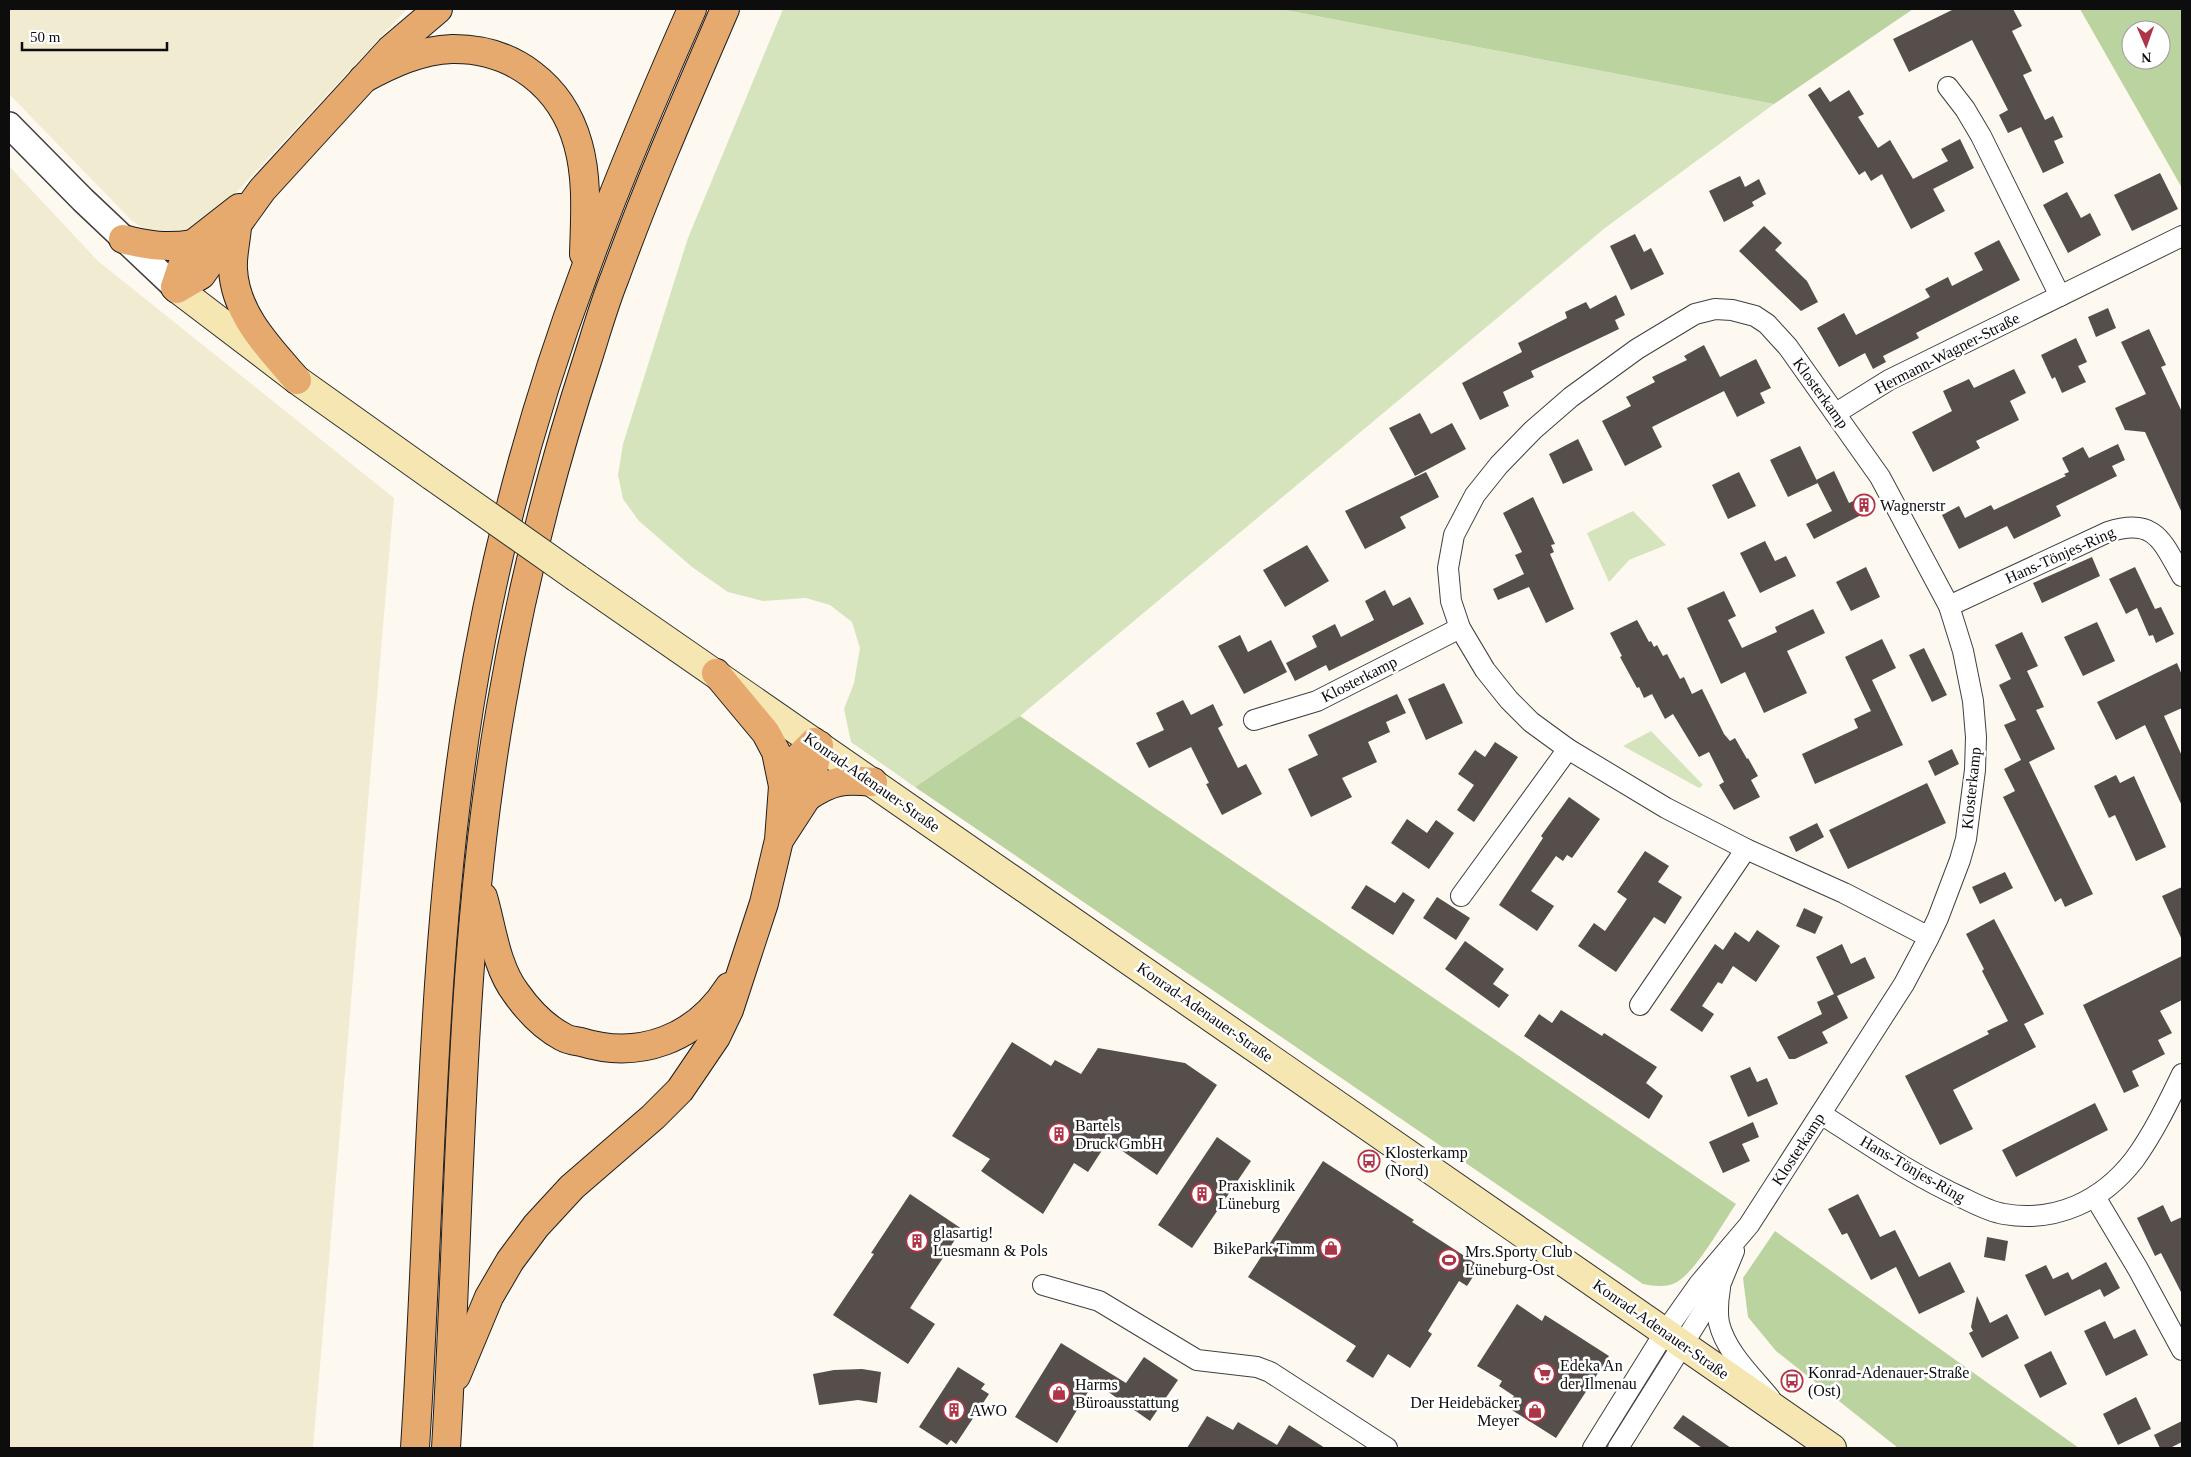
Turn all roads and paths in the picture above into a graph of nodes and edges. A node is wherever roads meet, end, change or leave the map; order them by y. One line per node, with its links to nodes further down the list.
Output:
1 (438, 9): 4 (highway)
2 (692, 9): 12 (highway)
3 (725, 9): 27 (highway)
4 (363, 79): 7 (highway); 12 (highway)
5 (1948, 87): 14 (street)
6 (9, 124): 10 (street)
7 (262, 190): 8 (highway); 11 (highway)
8 (237, 227): 13 (highway); 15 (highway)
9 (2182, 236): 14 (street, Hermann-Wagner-Straße)
10 (123, 239): 11 (highway); 13 (street)
11 (194, 244): 13 (highway)
12 (584, 273): 42 (highway)
13 (176, 288): 15 (main road, Konrad-Adenauer-Straße)
14 (2060, 296): 16 (street, Hermann-Wagner-Straße)
15 (297, 380): 20 (main road, Konrad-Adenauer-Straße, bridge)
16 (1836, 413): 18 (street, Klosterkamp); 19 (street, Klosterkamp)
17 (2182, 576): 18 (street, Hans-Tönjes-Ring)
18 (1949, 606): 29 (street, Klosterkamp)
19 (1460, 628): 21 (street, Klosterkamp); 23 (street, Klosterkamp)
20 (716, 674): 22 (main road, Konrad-Adenauer-Straße); 25 (highway)
21 (1254, 720)
22 (817, 744): 24 (main road, Konrad-Adenauer-Straße); 25 (highway)
23 (1568, 750): 26 (street, Klosterkamp); 28 (street)
24 (873, 782): 25 (highway); 38 (main road, Konrad-Adenauer-Straße)
25 (795, 791): 30 (highway)
26 (1746, 849): 29 (street, Klosterkamp); 31 (street)
27 (478, 877): 30 (highway); 40 (highway)
28 (1462, 896)
29 (1929, 937): 33 (street, Klosterkamp)
30 (744, 962): 40 (highway)
31 (1640, 1005)
32 (2180, 1083): 34 (street, Hans-Tönjes-Ring)
33 (1821, 1114): 34 (street, Hans-Tönjes-Ring); 35 (street, Klosterkamp)
34 (2095, 1197): 39 (street)
35 (1743, 1231): 37 (street, Klosterkamp); 38 (street, Klosterkamp)
36 (1043, 1285): 44 (street)
37 (1720, 1285): 38 (street, Klosterkamp); 41 (street, Klosterkamp)
38 (1674, 1338): 41 (main road, Konrad-Adenauer-Straße); 45 (street); 46 (street)
39 (2182, 1350)
40 (449, 1393): 43 (highway)
41 (1784, 1415): 47 (main road, Konrad-Adenauer-Straße)
42 (415, 1448)
43 (446, 1448)
44 (1387, 1448)
45 (1593, 1448)
46 (1618, 1448)
47 (1832, 1448)

